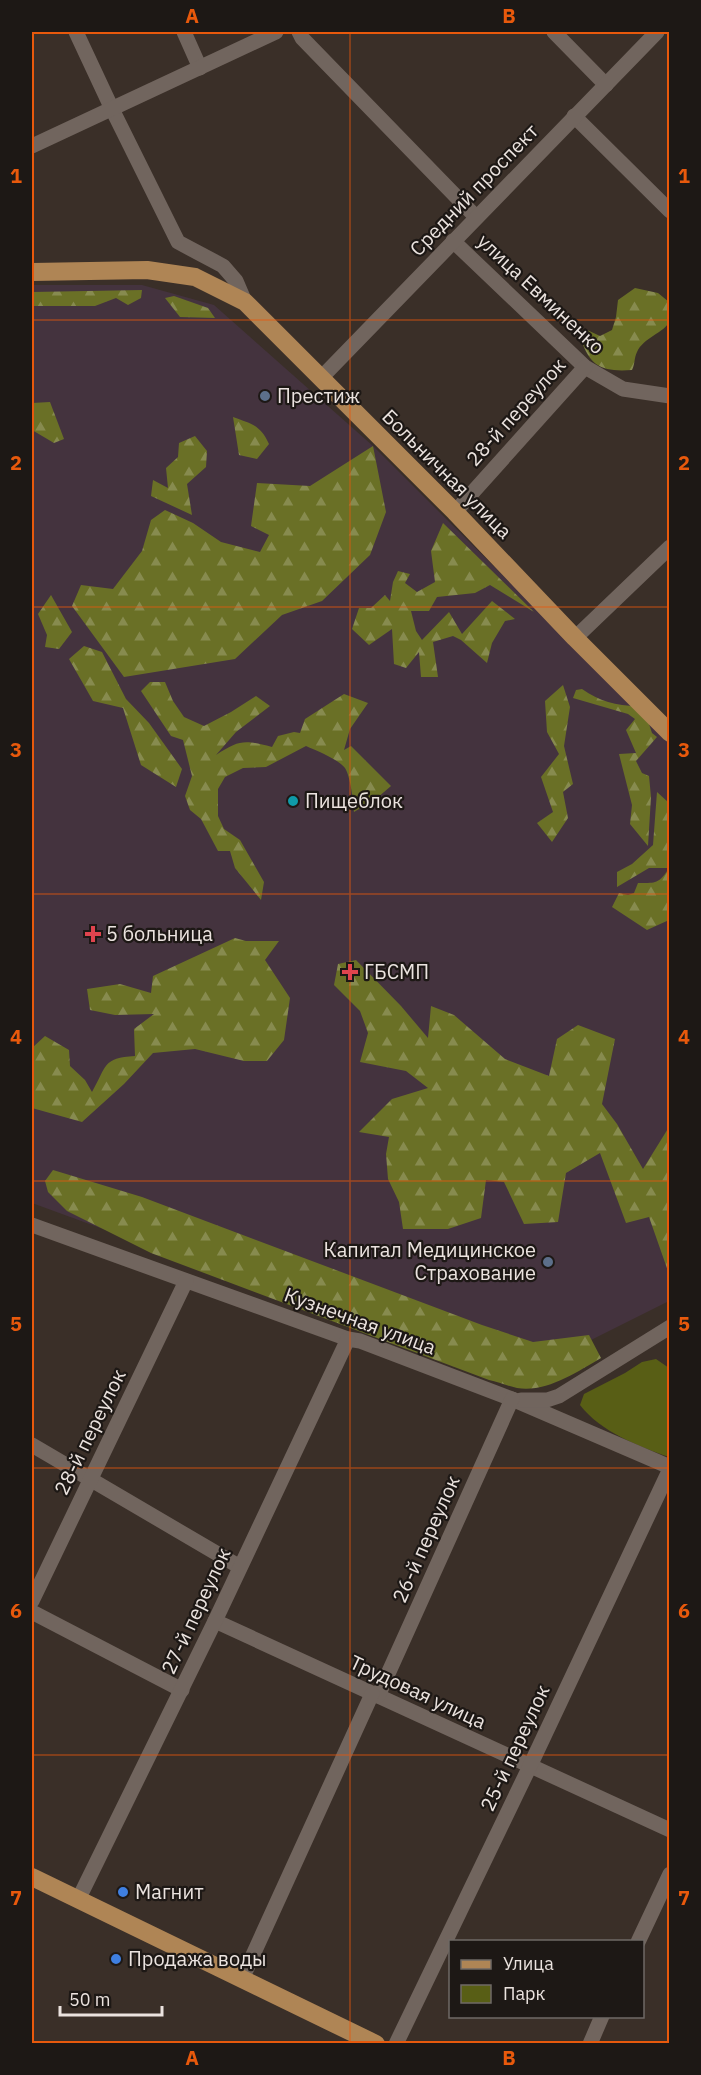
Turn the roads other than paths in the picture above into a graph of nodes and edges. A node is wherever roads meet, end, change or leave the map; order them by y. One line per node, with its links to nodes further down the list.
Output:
1 (76, 32): 9 (street, Больничная улица)
2 (184, 32): 7 (street)
3 (276, 32): 7 (street)
4 (299, 32): 13 (street, улица Евминенко)
5 (554, 32): 8 (street)
6 (657, 32): 8 (street, Средний проспект)
7 (200, 68): 9 (street)
8 (606, 85): 10 (street, Средний проспект)
9 (112, 109): 11 (street); 16 (street, Больничная улица)
10 (574, 116): 12 (street); 13 (street, Средний проспект)
11 (32, 147)
12 (669, 211)
13 (476, 217): 14 (street, Средний проспект)
14 (453, 241): 17 (street, улица Евминенко); 18 (street, Средний проспект)
15 (32, 272): 16 (main road)
16 (244, 302): 18 (main road, Больничная улица)
17 (585, 367): 19 (street, улица Евминенко); 20 (street, 28-й переулок)
18 (321, 378): 20 (main road, Больничная улица)
19 (669, 396)
20 (455, 512): 22 (main road, Больничная улица)
21 (669, 547): 22 (street)
22 (575, 638): 23 (main road, Больничная улица)
23 (669, 733)
24 (32, 1225): 25 (street, Кузнечная улица)
25 (186, 1281): 27 (street, Кузнечная улица); 33 (street, 28-й переулок)
26 (669, 1327): 28 (street)
27 (348, 1339): 29 (street, Кузнечная улица); 34 (street, 27-й переулок)
28 (572, 1390): 29 (street); 30 (street)
29 (512, 1399): 30 (street, Кузнечная улица); 39 (street, 26-й переулок)
30 (575, 1428): 32 (street, Кузнечная улица)
31 (32, 1445): 33 (street)
32 (669, 1468): 40 (street, 25-й переулок)
33 (90, 1480): 34 (street); 35 (street, 28-й переулок)
34 (240, 1567): 37 (street, 27-й переулок)
35 (32, 1601)
36 (32, 1611): 38 (street)
37 (215, 1621): 38 (street, 27-й переулок); 39 (street, Трудовая улица)
38 (182, 1690): 44 (street, 27-й переулок)
39 (375, 1695): 40 (street, Трудовая улица); 46 (street, 26-й переулок)
40 (530, 1766): 41 (street, Трудовая улица); 49 (street, 25-й переулок)
41 (669, 1830)
42 (669, 1874): 45 (street)
43 (32, 1877): 44 (main road)
44 (78, 1900): 46 (main road)
45 (638, 1940)
46 (242, 1979): 48 (main road)
47 (602, 2018): 50 (street)
48 (376, 2043)
49 (396, 2043)
50 (590, 2043)

